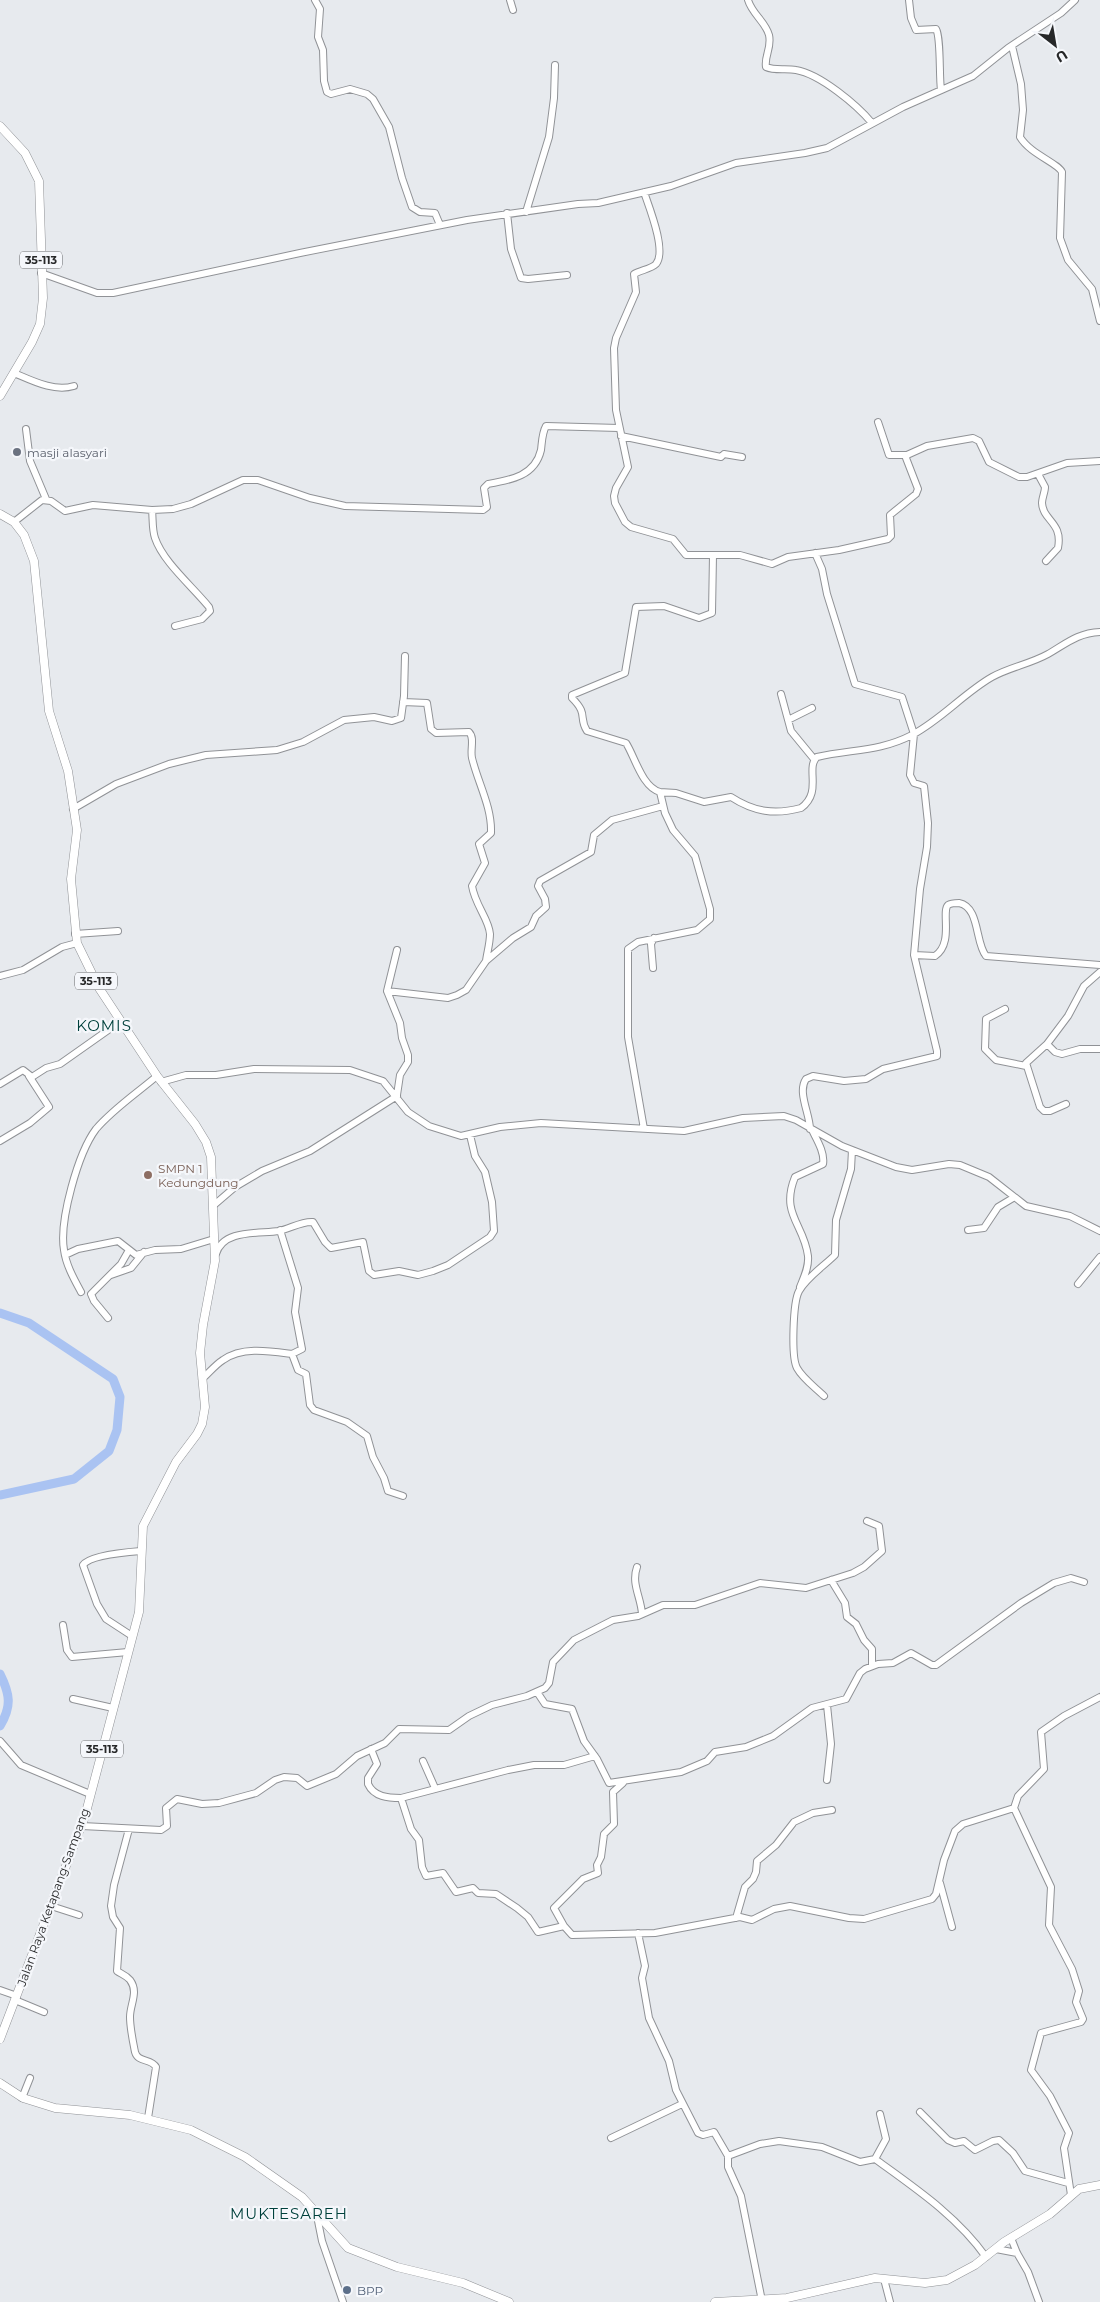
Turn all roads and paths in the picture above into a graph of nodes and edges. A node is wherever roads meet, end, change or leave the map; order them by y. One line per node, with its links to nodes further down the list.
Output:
1 (315, 0): 15 (street)
2 (510, 0): 6 (street)
3 (748, 0): 10 (street)
4 (909, 0): 9 (street)
5 (1075, 0): 7 (street)
6 (512, 10)
7 (1012, 46): 9 (street); 18 (street)
8 (555, 65): 13 (street)
9 (941, 90): 10 (street)
10 (872, 124): 12 (street)
11 (0, 126): 16 (main road, 35-113)
12 (644, 192): 13 (street); 23 (street)
13 (526, 212): 14 (street)
14 (507, 213): 15 (street); 17 (street)
15 (440, 225): 16 (street)
16 (41, 274): 19 (main road, 35-113)
17 (567, 275)
18 (1100, 321)
19 (14, 373): 20 (street); 21 (main road, 35-113)
20 (74, 386)
21 (0, 396)
22 (878, 422): 26 (street)
23 (619, 428): 25 (street); 31 (street)
24 (26, 429): 30 (street)
25 (621, 436): 27 (street); 35 (street)
26 (907, 455): 29 (street); 34 (street)
27 (742, 457)
28 (1100, 461): 29 (street)
29 (1038, 474): 36 (street)
30 (46, 499): 31 (street); 33 (street)
31 (152, 510): 37 (street)
32 (0, 514): 33 (main road, Jalan Raya Ketapang-Sampang / 35-113)
33 (14, 522): 48 (main road, Jalan Raya Ketapang-Sampang / 35-113)
34 (815, 554): 35 (street); 44 (street)
35 (713, 555): 46 (street)
36 (1046, 561)
37 (175, 626)
38 (1100, 632): 44 (street)
39 (405, 656): 41 (street)
40 (781, 694): 43 (street)
41 (403, 702): 48 (street); 54 (street)
42 (812, 708): 43 (street)
43 (788, 720): 45 (street)
44 (914, 734): 45 (street); 53 (street)
45 (814, 759): 46 (street)
46 (660, 792): 47 (street)
47 (663, 806): 51 (street); 54 (street)
48 (73, 809): 50 (main road, Jalan Raya Ketapang-Sampang / 35-113)
49 (118, 931): 50 (street)
50 (76, 938): 58 (street); 61 (main road, Jalan Raya Ketapang-Sampang / 35-113)
51 (654, 938): 56 (street); 70 (street)
52 (397, 950): 59 (street)
53 (914, 955): 55 (street); 71 (street)
54 (486, 961): 59 (street)
55 (1100, 965)
56 (653, 968)
57 (1100, 972): 62 (street)
58 (0, 976)
59 (387, 991): 68 (street)
60 (1005, 1009): 64 (street)
61 (121, 1021): 65 (street); 66 (main road, Jalan Raya Ketapang-Sampang / 35-113)
62 (1048, 1044): 63 (street); 64 (street)
63 (1100, 1049)
64 (1026, 1066): 69 (street)
65 (29, 1076): 67 (street); 73 (street)
66 (159, 1079): 68 (street); 76 (main road, Jalan Raya Ketapang-Sampang / 35-113); 83 (street)
67 (0, 1084)
68 (397, 1096): 72 (street); 76 (street)
69 (1066, 1104)
70 (644, 1129): 71 (street); 72 (street)
71 (811, 1130): 74 (street); 88 (street)
72 (470, 1135): 77 (street)
73 (0, 1141)
74 (852, 1150): 75 (street); 88 (street)
75 (1013, 1198): 78 (street); 79 (street)
76 (214, 1205): 80 (main road, Jalan Raya Ketapang-Sampang / 35-113)
77 (280, 1230): 85 (street); 91 (street)
78 (968, 1230)
79 (1100, 1231)
80 (214, 1239): 82 (street); 85 (main road, Jalan Raya Ketapang-Sampang / 35-113)
81 (130, 1250): 82 (street); 83 (street); 86 (street)
82 (144, 1252): 86 (street)
83 (65, 1255): 89 (street)
84 (1100, 1257): 87 (street)
85 (215, 1261): 92 (main road, Jalan Raya Ketapang-Sampang / 35-113)
86 (111, 1275): 90 (street)
87 (1078, 1284)
88 (799, 1291): 93 (street)
89 (81, 1292)
90 (108, 1318)
91 (292, 1354): 92 (street); 94 (street)
92 (202, 1379): 96 (main road, Jalan Raya Ketapang-Sampang / 35-113)
93 (824, 1396)
94 (403, 1496)
95 (867, 1521): 98 (street)
96 (141, 1551): 102 (main road, Jalan Raya Ketapang-Sampang / 35-113); 102 (street)
97 (637, 1567): 100 (street)
98 (831, 1580): 100 (street); 104 (street)
99 (1084, 1582): 104 (street)
100 (642, 1614): 105 (street)
101 (62, 1625): 103 (street)
102 (132, 1636): 103 (main road, Jalan Raya Ketapang-Sampang / 35-113)
103 (128, 1652): 109 (main road, Jalan Raya Ketapang-Sampang / 35-113)
104 (872, 1666): 108 (street)
105 (537, 1692): 111 (street); 112 (street)
106 (1100, 1697): 119 (street)
107 (73, 1699): 109 (street)
108 (827, 1705): 114 (street); 115 (street)
109 (113, 1708): 117 (main road, Jalan Raya Ketapang-Sampang / 35-113)
110 (2, 1743): 117 (street)
111 (371, 1749): 118 (street); 122 (street)
112 (594, 1756): 114 (street); 116 (street)
113 (424, 1761): 116 (street)
114 (630, 1778): 127 (street)
115 (827, 1780)
116 (435, 1788): 118 (street)
117 (90, 1794): 121 (main road, Jalan Raya Ketapang-Sampang / 35-113)
118 (402, 1798): 127 (street)
119 (1014, 1808): 123 (street); 144 (street)
120 (832, 1810): 126 (street)
121 (82, 1826): 122 (street); 124 (main road, Jalan Raya Ketapang-Sampang / 35-113)
122 (129, 1829): 140 (street)
123 (939, 1880): 126 (street); 128 (street)
124 (51, 1906): 125 (street); 131 (main road, Jalan Raya Ketapang-Sampang / 35-113)
125 (79, 1915)
126 (736, 1918): 129 (street)
127 (564, 1926): 129 (street)
128 (952, 1927)
129 (638, 1933): 137 (street)
130 (0, 1990): 131 (street)
131 (16, 1998): 132 (street); 133 (main road, Jalan Raya Ketapang-Sampang / 35-113)
132 (44, 2012)
133 (0, 2039)
134 (30, 2078): 136 (street)
135 (0, 2083): 136 (main road)
136 (22, 2098): 140 (main road)
137 (682, 2104): 141 (street); 142 (street)
138 (920, 2112): 144 (street)
139 (880, 2114): 143 (street)
140 (148, 2118): 147 (main road)
141 (611, 2138)
142 (728, 2156): 143 (street); 154 (street)
143 (875, 2159): 151 (street)
144 (1068, 2183): 146 (street)
145 (1100, 2185): 146 (main road)
146 (1070, 2195): 148 (main road)
147 (317, 2216): 155 (street); 156 (main road)
148 (1012, 2238): 149 (main road); 150 (street)
149 (996, 2248): 150 (street); 151 (main road)
150 (1017, 2253): 158 (street)
151 (986, 2257): 152 (main road)
152 (884, 2279): 154 (main road); 157 (street)
153 (718, 2301): 154 (main road)
154 (762, 2301)
155 (343, 2302)
156 (508, 2302)
157 (890, 2302)
158 (1039, 2302)

